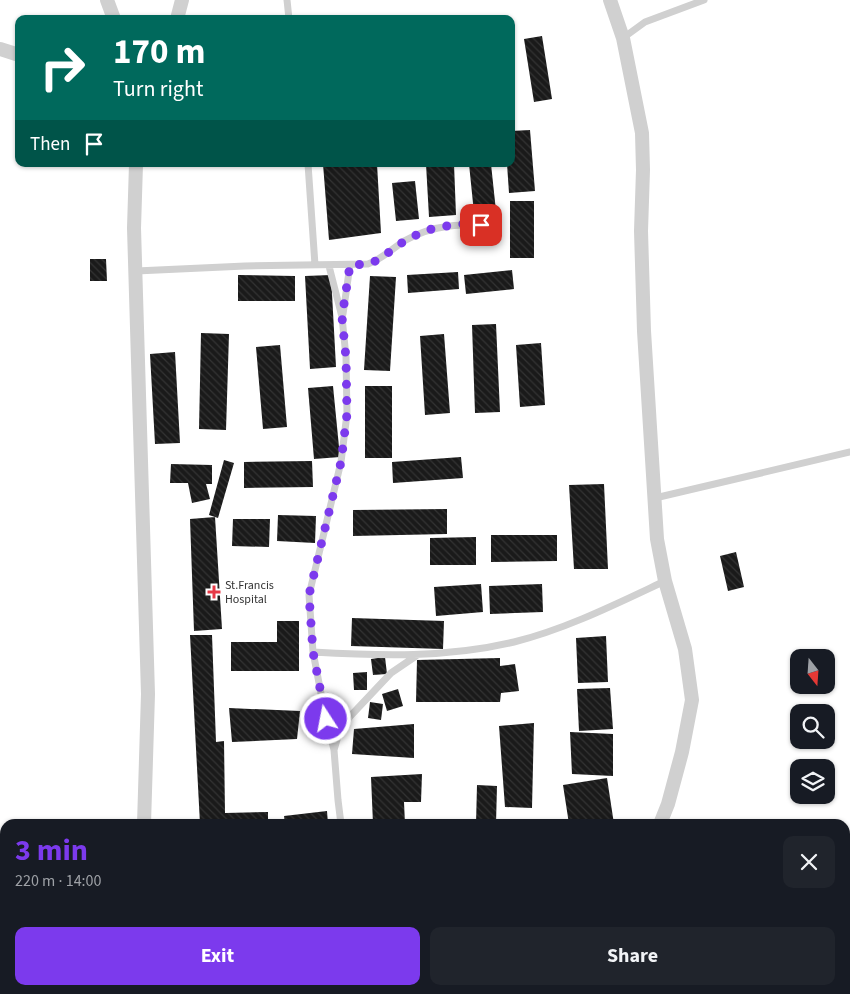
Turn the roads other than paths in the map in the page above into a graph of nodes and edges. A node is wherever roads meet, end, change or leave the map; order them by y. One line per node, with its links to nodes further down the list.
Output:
1 (107, 0): 6 (street)
2 (182, 0): 7 (street)
3 (287, 0): 8 (lane)
4 (610, 0): 9 (street)
5 (704, 0): 9 (lane)
6 (113, 15)
7 (177, 15)
8 (289, 15)
9 (623, 38): 21 (street)
10 (0, 49): 11 (street)
11 (15, 54)
12 (136, 167): 18 (street)
13 (308, 167): 15 (lane)
14 (498, 226): 16 (lane)
15 (315, 265): 17 (lane); 18 (lane)
16 (350, 265): 17 (lane); 19 (lane)
17 (329, 266): 19 (lane)
18 (136, 271): 26 (street)
19 (342, 317): 23 (lane)
20 (850, 452): 21 (lane)
21 (655, 498): 22 (street)
22 (665, 581): 24 (lane); 28 (street)
23 (313, 652): 24 (lane); 25 (lane)
24 (417, 656): 25 (lane)
25 (334, 750): 27 (lane)
26 (144, 819)
27 (340, 819)
28 (662, 819)

